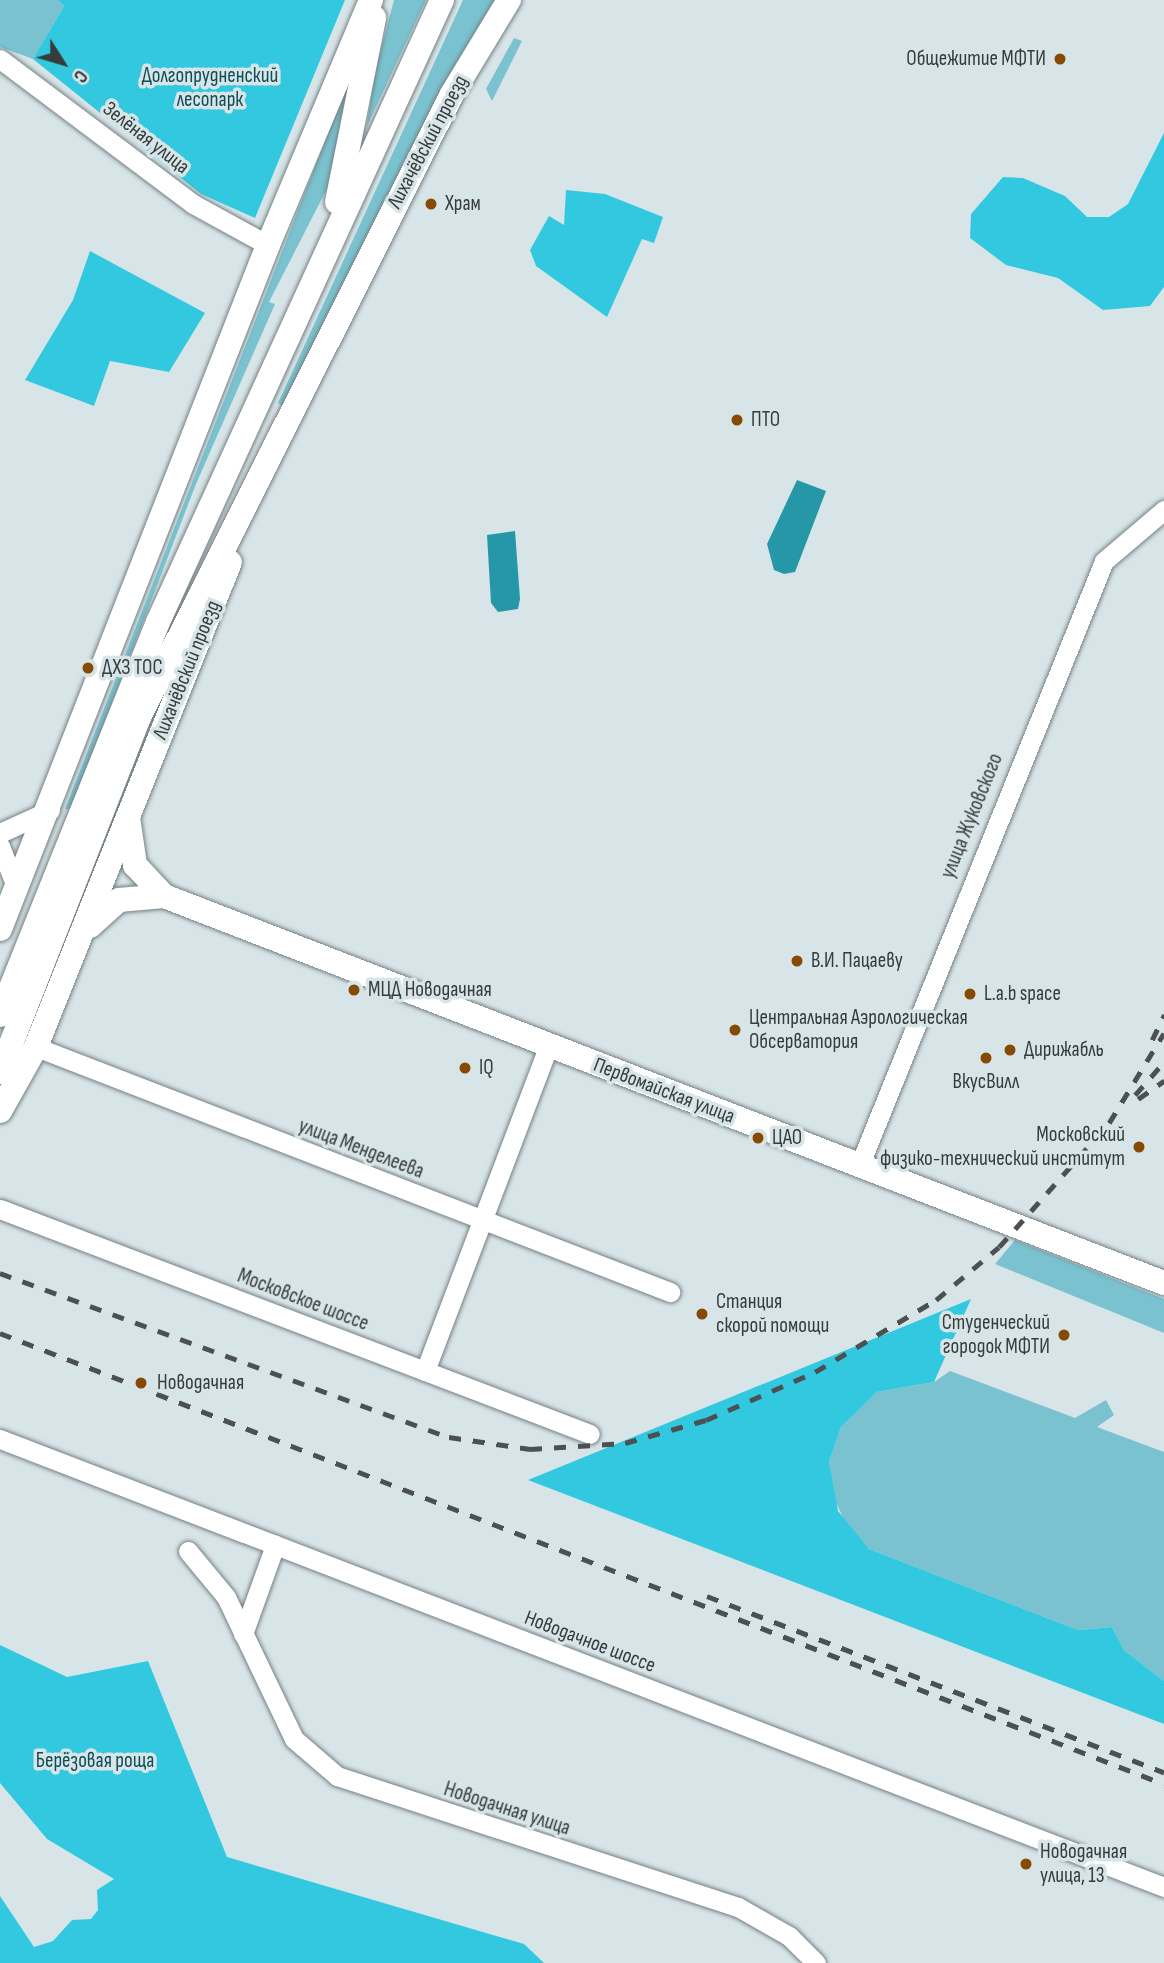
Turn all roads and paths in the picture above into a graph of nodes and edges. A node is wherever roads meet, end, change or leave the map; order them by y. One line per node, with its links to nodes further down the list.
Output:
1 (371, 0): 6 (main road)
2 (378, 0): 7 (main road)
3 (442, 0): 7 (main road, Лихачёвский проезд)
4 (509, 0): 9 (main road, Лихачёвский проезд)
5 (0, 60): 6 (street, Зелёная улица)
6 (268, 245): 13 (main road)
7 (321, 266): 8 (main road, Лихачёвский проезд)
8 (282, 352): 11 (main road, Лихачёвский проезд); 12 (main road, Лихачёвский проезд)
9 (296, 399): 11 (main road, Лихачёвский проезд); 14 (main road, Лихачёвский проезд)
10 (1164, 510): 26 (street, улица Жуковского)
11 (138, 719): 12 (main road, Лихачёвский проезд)
12 (96, 799): 21 (main road)
13 (51, 810): 15 (street); 17 (main road)
14 (128, 817): 18 (main road); 20 (main road, Лихачёвский проезд)
15 (0, 832)
16 (0, 846): 17 (street)
17 (17, 889): 19 (main road)
18 (164, 896): 20 (main road); 22 (main road, Первомайская улица)
19 (0, 929)
20 (80, 941): 23 (main road)
21 (11, 1008): 24 (main road)
22 (548, 1047): 26 (main road, Первомайская улица); 28 (street)
23 (36, 1048): 25 (main road); 28 (street, улица Менделеева)
24 (0, 1072)
25 (0, 1111)
26 (860, 1164): 29 (main road, Первомайская улица)
27 (0, 1209): 31 (street, Московское шоссе)
28 (482, 1220): 30 (street, улица Менделеева); 31 (street)
29 (1164, 1283)
30 (670, 1292)
31 (425, 1371): 32 (street, Московское шоссе)
32 (590, 1434)
33 (0, 1439): 34 (street, Новодачное шоссе)
34 (275, 1545): 36 (street); 37 (street, Новодачное шоссе)
35 (188, 1551): 36 (street, Новодачная улица)
36 (243, 1634): 38 (street, Новодачная улица)
37 (1164, 1887)
38 (816, 1963)

